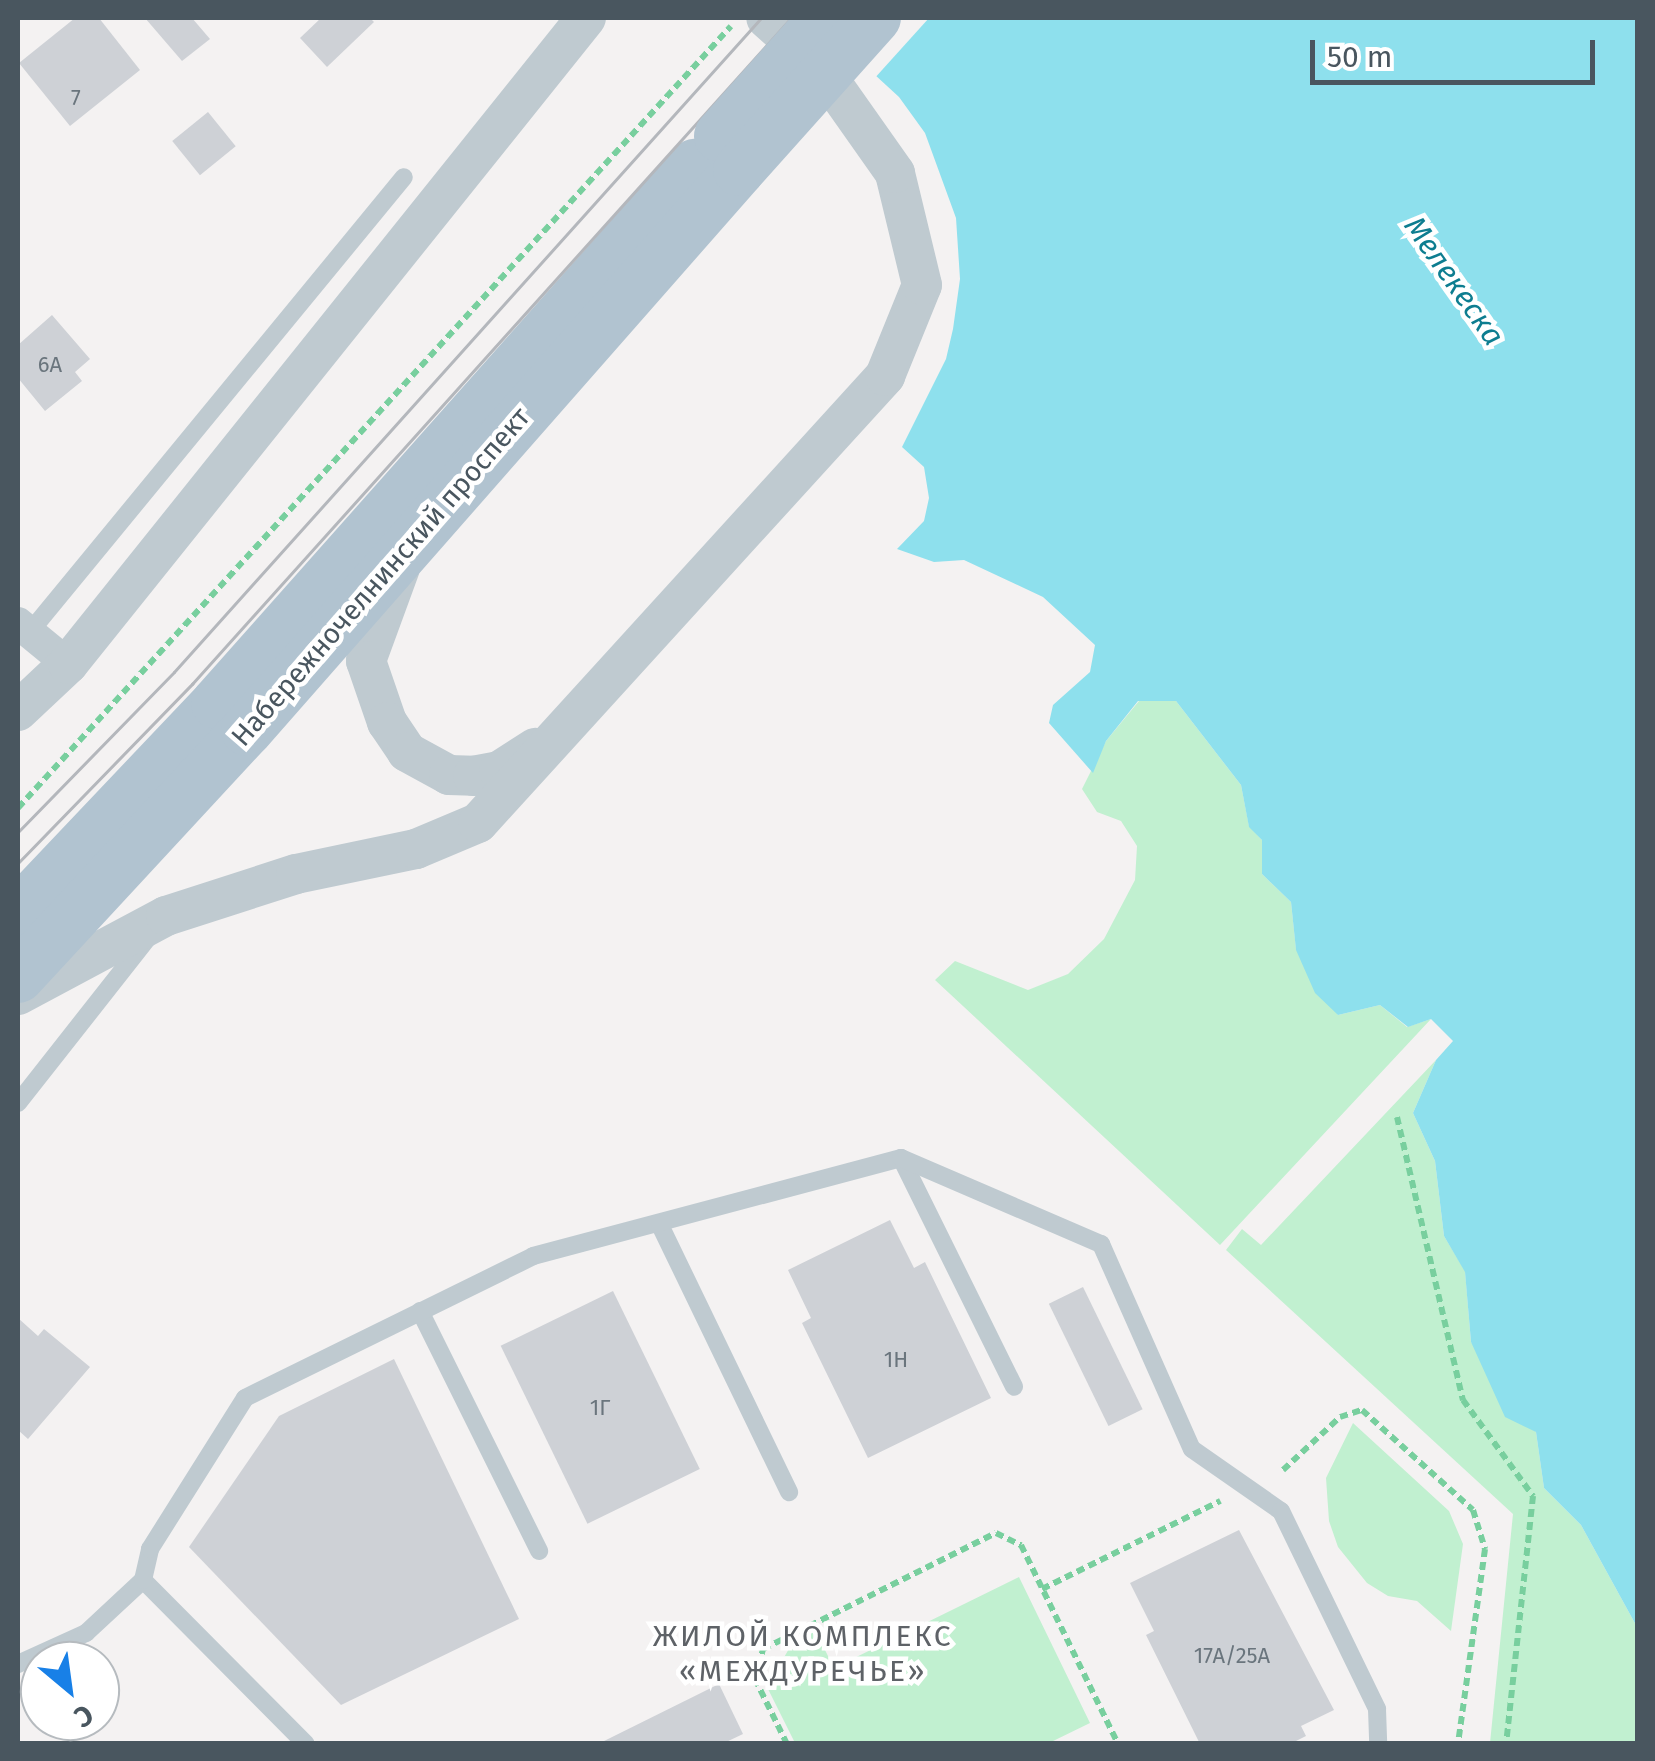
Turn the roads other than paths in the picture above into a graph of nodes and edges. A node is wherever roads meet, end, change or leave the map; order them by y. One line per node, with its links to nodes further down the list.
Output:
1 (586, 18): 9 (street)
2 (766, 18): 11 (street)
3 (825, 18): 5 (main road, bridge)
4 (875, 18): 5 (main road, bridge)
5 (725, 158): 7 (main road, Набережночелнинский проспект); 12 (main road, Набережночелнинский проспект)
6 (404, 176): 8 (lane)
7 (415, 539): 11 (street); 14 (main road, Набережночелнинский проспект)
8 (23, 628): 9 (street)
9 (68, 664): 10 (street)
10 (18, 710)
11 (555, 735): 13 (street)
12 (18, 914)
13 (166, 916): 15 (street); 16 (lane)
14 (18, 977)
15 (18, 995)
16 (18, 1103)
17 (901, 1158): 18 (lane); 20 (lane); 26 (lane)
18 (659, 1222): 19 (lane); 21 (lane)
19 (420, 1312): 22 (lane); 23 (lane)
20 (1014, 1387)
21 (789, 1492)
22 (539, 1551)
23 (142, 1580): 24 (lane); 25 (lane)
24 (18, 1664)
25 (306, 1744)
26 (1378, 1744)

